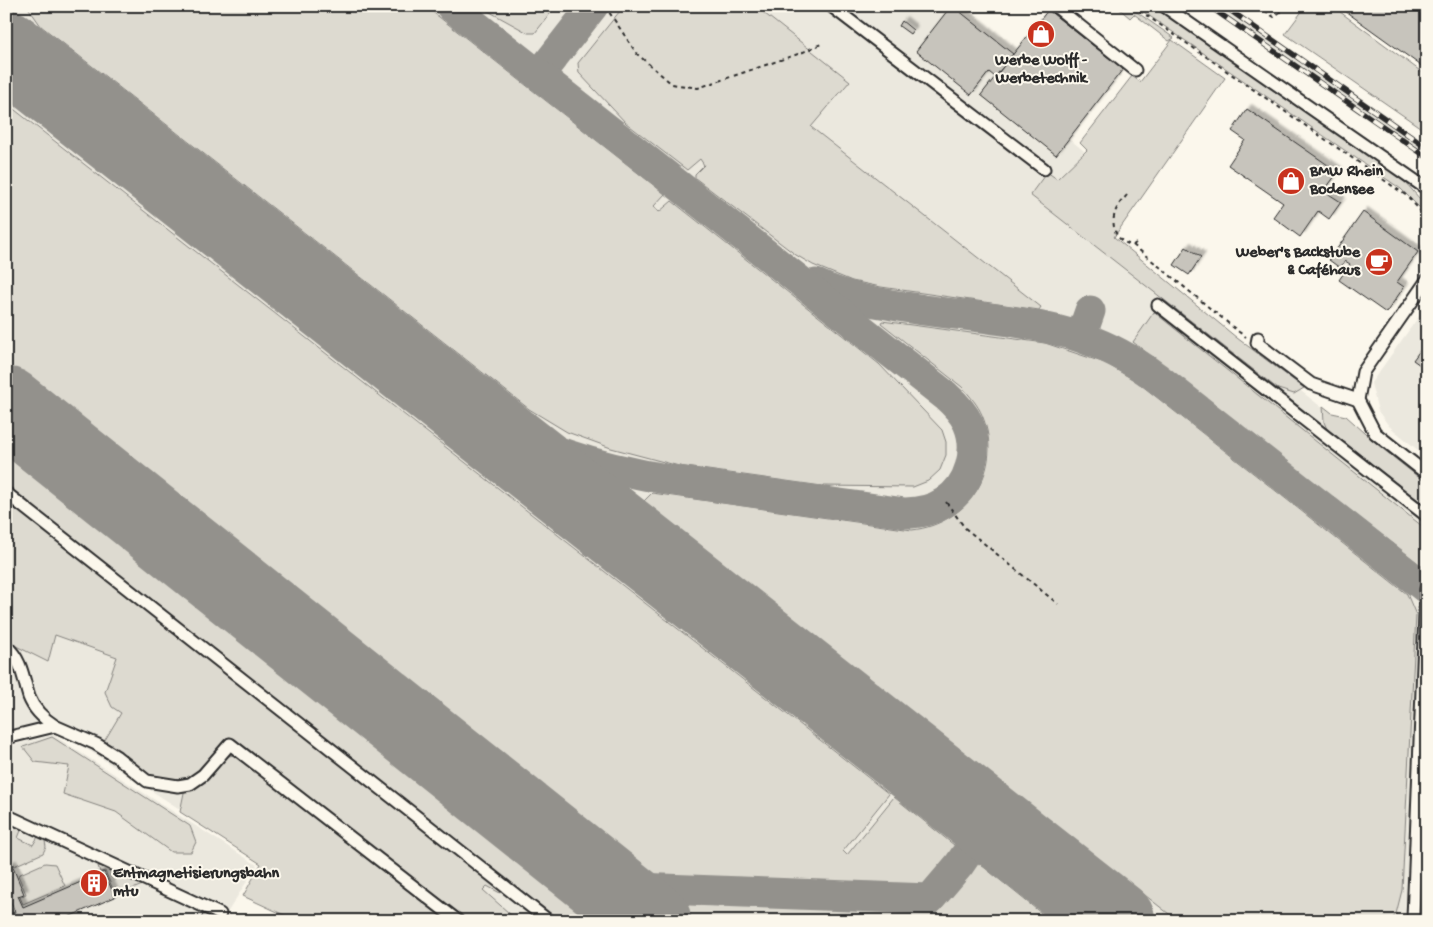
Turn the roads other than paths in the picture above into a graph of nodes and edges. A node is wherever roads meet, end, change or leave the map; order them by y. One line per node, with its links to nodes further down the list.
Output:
1 (831, 6): 5 (street)
2 (1055, 6): 4 (street)
3 (1164, 6): 6 (street)
4 (1136, 70)
5 (1044, 168)
6 (1425, 189)
7 (1427, 280): 10 (street)
8 (1158, 305): 13 (street)
9 (1258, 341): 10 (street)
10 (1358, 400): 11 (street)
11 (1427, 474)
12 (6, 493): 22 (street)
13 (1427, 516)
14 (1426, 588): 20 (street)
15 (6, 646): 16 (street)
16 (55, 726): 17 (street); 21 (street)
17 (6, 738)
18 (6, 815): 19 (street)
19 (220, 914)
20 (1413, 920)
21 (458, 921)
22 (549, 921)

